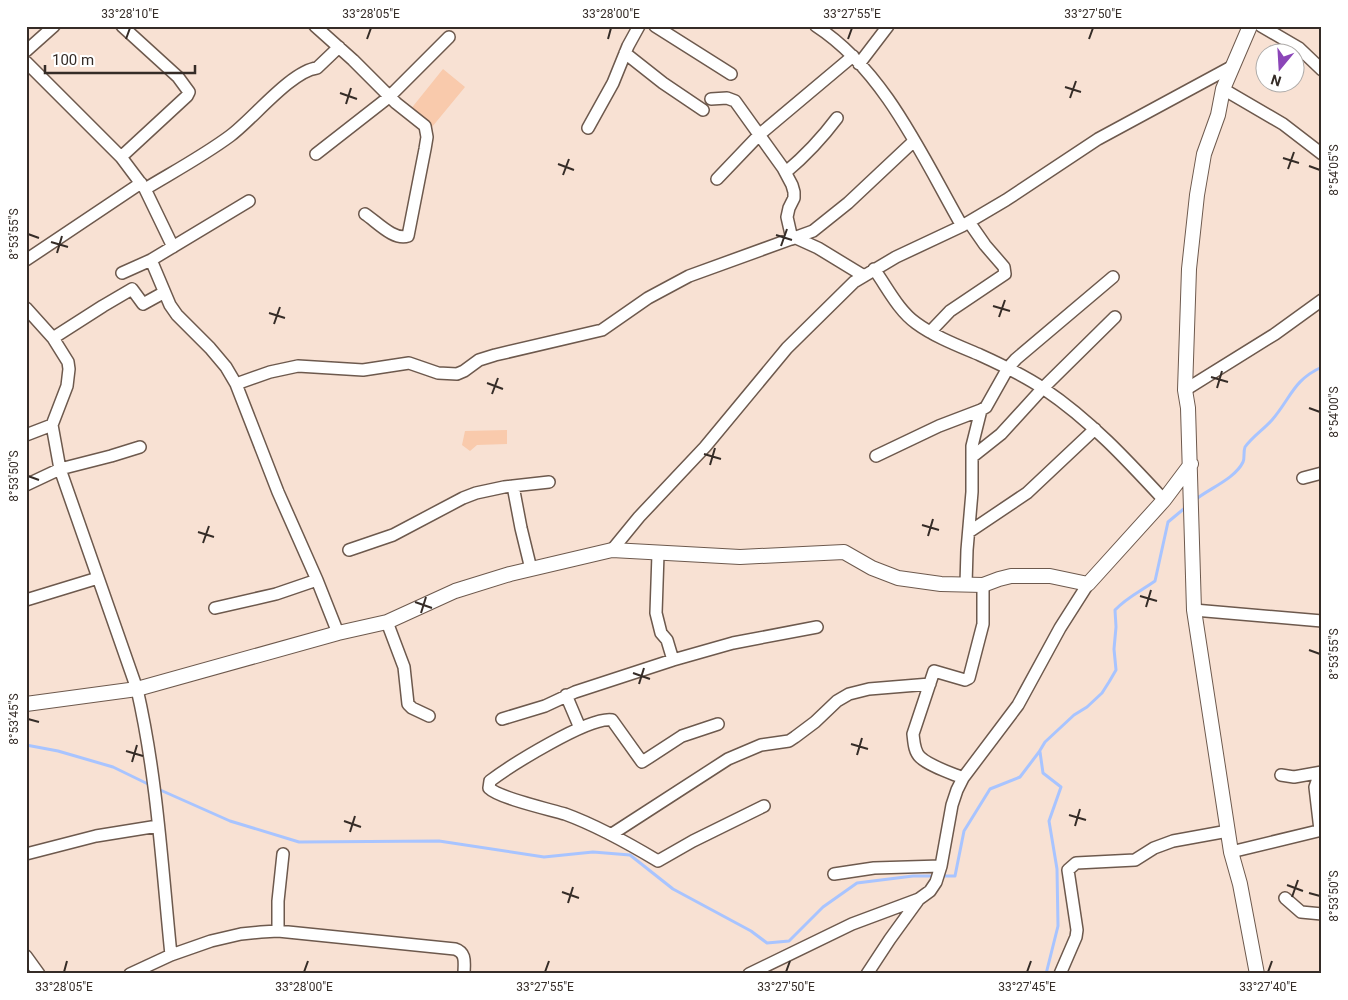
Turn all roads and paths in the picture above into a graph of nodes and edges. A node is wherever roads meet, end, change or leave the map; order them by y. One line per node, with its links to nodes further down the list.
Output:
1 (54, 26): 12 (street)
2 (122, 26): 29 (street)
3 (315, 26): 11 (street)
4 (639, 26): 13 (street)
5 (655, 26): 18 (street)
6 (816, 26): 14 (street)
7 (888, 26): 14 (street)
8 (1250, 26): 16 (street)
9 (1261, 26): 17 (street)
10 (449, 37): 20 (street)
11 (339, 47): 20 (street); 32 (street)
12 (27, 48)
13 (625, 53): 22 (street); 24 (street)
14 (856, 60): 25 (street); 26 (street)
15 (26, 62): 29 (street)
16 (1233, 66): 19 (street); 35 (street)
17 (1322, 70)
18 (730, 74)
19 (1222, 89): 28 (street); 53 (street)
20 (389, 97): 27 (street); 34 (street)
21 (711, 99): 25 (street)
22 (703, 110)
23 (837, 118): 30 (street)
24 (588, 128)
25 (759, 135): 30 (street); 31 (street)
26 (914, 141): 35 (street); 36 (street)
27 (316, 154)
28 (1322, 154)
29 (121, 157): 32 (street)
30 (786, 172): 36 (street)
31 (717, 179)
32 (143, 186): 37 (street); 38 (street)
33 (249, 200): 37 (street)
34 (365, 214)
35 (965, 224): 40 (street); 48 (street)
36 (794, 238): 42 (street); 51 (street)
37 (173, 247): 39 (street)
38 (26, 260)
39 (151, 260): 41 (street); 44 (street)
40 (874, 269): 42 (street); 48 (street)
41 (122, 273)
42 (864, 276): 71 (street)
43 (1113, 277): 50 (street)
44 (163, 293): 49 (street); 51 (street)
45 (1322, 300): 53 (street)
46 (26, 308): 49 (street)
47 (1115, 317): 52 (street)
48 (930, 332): 50 (street)
49 (53, 338): 55 (street)
50 (1008, 368): 52 (street); 54 (street)
51 (236, 384): 75 (street)
52 (1043, 388): 56 (street); 60 (street)
53 (1185, 390): 61 (street)
54 (981, 410): 59 (street); 60 (street)
55 (52, 425): 57 (street); 62 (street)
56 (1095, 429): 68 (street); 69 (street)
57 (26, 436)
58 (140, 447): 62 (street)
59 (876, 456)
60 (972, 457): 69 (street)
61 (1191, 464): 68 (street); 81 (street)
62 (60, 469): 66 (street); 74 (street)
63 (1322, 473): 64 (street)
64 (1303, 478)
65 (548, 482): 67 (street)
66 (26, 485)
67 (513, 486): 70 (street); 73 (street)
68 (1164, 500): 77 (street)
69 (969, 532): 76 (street)
70 (349, 550)
71 (612, 550): 72 (street); 73 (street)
72 (658, 554): 76 (street); 86 (street)
73 (531, 569): 83 (street)
74 (98, 578): 79 (street); 88 (street)
75 (318, 580): 80 (street); 85 (street)
76 (966, 584): 78 (street)
77 (1088, 584): 78 (street); 97 (street)
78 (983, 585): 87 (street)
79 (26, 600)
80 (214, 608)
81 (1194, 610): 82 (street); 101 (street)
82 (1322, 621)
83 (387, 622): 85 (street); 91 (street)
84 (817, 627): 86 (street)
85 (338, 633): 88 (street)
86 (673, 660): 89 (street)
87 (930, 684): 97 (street); 102 (street)
88 (137, 689): 90 (street); 99 (street)
89 (566, 695): 92 (street); 94 (street)
90 (26, 704)
91 (429, 716)
92 (502, 718)
93 (718, 724): 94 (street)
94 (580, 728): 102 (street)
95 (1321, 773): 96 (street); 100 (street)
96 (1281, 775)
97 (963, 778): 106 (street)
98 (764, 806): 102 (street)
99 (158, 826): 104 (street); 112 (street)
100 (1321, 830): 103 (street)
101 (1228, 831): 103 (street); 119 (street)
102 (612, 834)
103 (1231, 852): 120 (street)
104 (26, 854)
105 (282, 854): 111 (street)
106 (941, 867): 107 (street); 109 (street)
107 (834, 874)
108 (1285, 898): 110 (street)
109 (919, 899): 117 (street); 118 (street)
110 (1322, 914)
111 (278, 931): 112 (street); 116 (street)
112 (171, 955): 115 (street)
113 (26, 956): 114 (street)
114 (39, 974)
115 (130, 974)
116 (464, 974)
117 (749, 974)
118 (867, 974)
119 (1060, 974)
120 (1257, 974)

